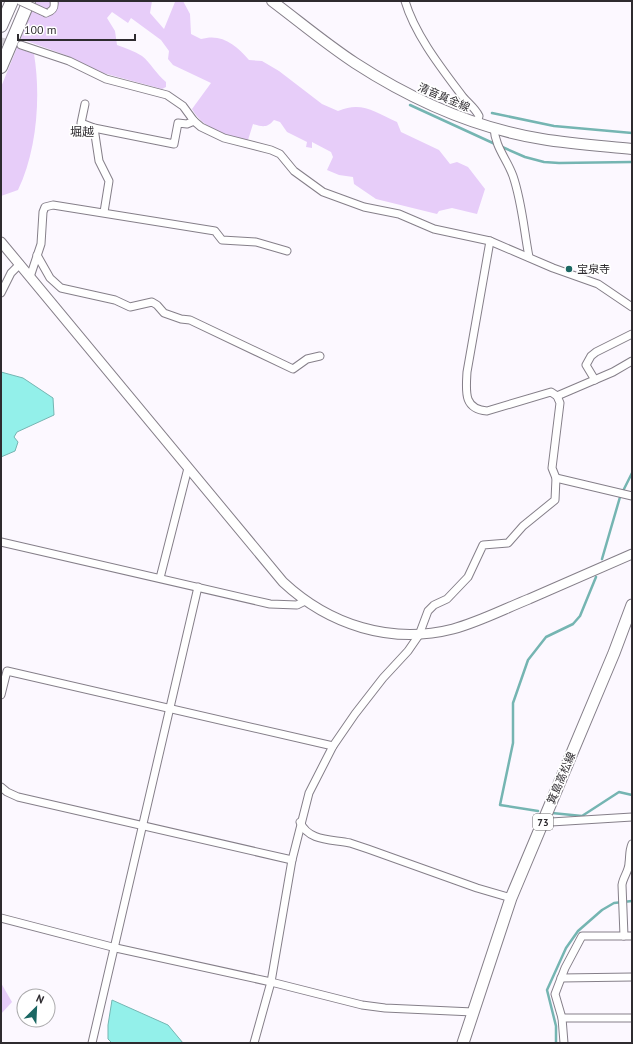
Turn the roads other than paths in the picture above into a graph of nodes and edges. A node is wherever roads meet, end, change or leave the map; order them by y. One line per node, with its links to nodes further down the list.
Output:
1 (12, 1): 7 (highway)
2 (20, 1): 4 (street, bridge)
3 (29, 1): 9 (highway)
4 (54, 1)
5 (272, 1): 12 (main road, 清音真金線)
6 (405, 1): 12 (street)
7 (1, 26)
8 (21, 45): 11 (street)
9 (1, 67)
10 (84, 104): 13 (street)
11 (194, 121): 13 (street); 17 (street)
12 (477, 123): 14 (main road, 清音真金線)
13 (94, 128): 16 (street)
14 (494, 133): 15 (main road, 清音真金線); 21 (street)
15 (632, 149)
16 (104, 212): 19 (street); 20 (street)
17 (490, 241): 21 (street); 30 (street)
18 (1, 242): 22 (street)
19 (286, 251)
20 (37, 255): 23 (street); 27 (street)
21 (529, 257): 25 (street)
22 (20, 264): 23 (street); 24 (street)
23 (30, 277): 31 (street)
24 (1, 294)
25 (632, 307)
26 (632, 334): 29 (street)
27 (320, 356)
28 (632, 361): 29 (street)
29 (594, 380): 30 (street)
30 (557, 396): 32 (street)
31 (188, 468): 36 (street); 38 (street)
32 (556, 478): 33 (street); 41 (street)
33 (632, 496)
34 (1, 542): 36 (street)
35 (632, 554): 41 (street)
36 (160, 578): 37 (street)
37 (198, 587): 38 (street); 43 (street)
38 (305, 601): 41 (street)
39 (632, 605): 40 (main road, 箕島高松線 / 73)
40 (629, 621): 48 (main road, 箕島高松線 / 73)
41 (418, 634): 44 (street)
42 (1, 695): 43 (street)
43 (170, 707): 44 (street); 49 (street)
44 (333, 746): 47 (street)
45 (1, 787): 49 (street)
46 (632, 817): 48 (street)
47 (300, 822): 51 (street); 52 (street)
48 (542, 824): 52 (main road, 箕島高松線 / 73)
49 (142, 827): 51 (street); 56 (street)
50 (632, 844): 54 (street)
51 (292, 860): 59 (street)
52 (511, 898): 60 (main road, 箕島高松線 / 73)
53 (1, 918): 56 (street)
54 (624, 936): 55 (street); 58 (street)
55 (632, 936)
56 (116, 948): 59 (street); 63 (street)
57 (632, 977): 58 (street)
58 (561, 978): 61 (street)
59 (271, 982): 60 (street); 64 (street)
60 (473, 1012): 65 (main road, 箕島高松線 / 73)
61 (562, 1018): 62 (street); 66 (street)
62 (632, 1018)
63 (92, 1043)
64 (254, 1043)
65 (463, 1043)
66 (564, 1043)

